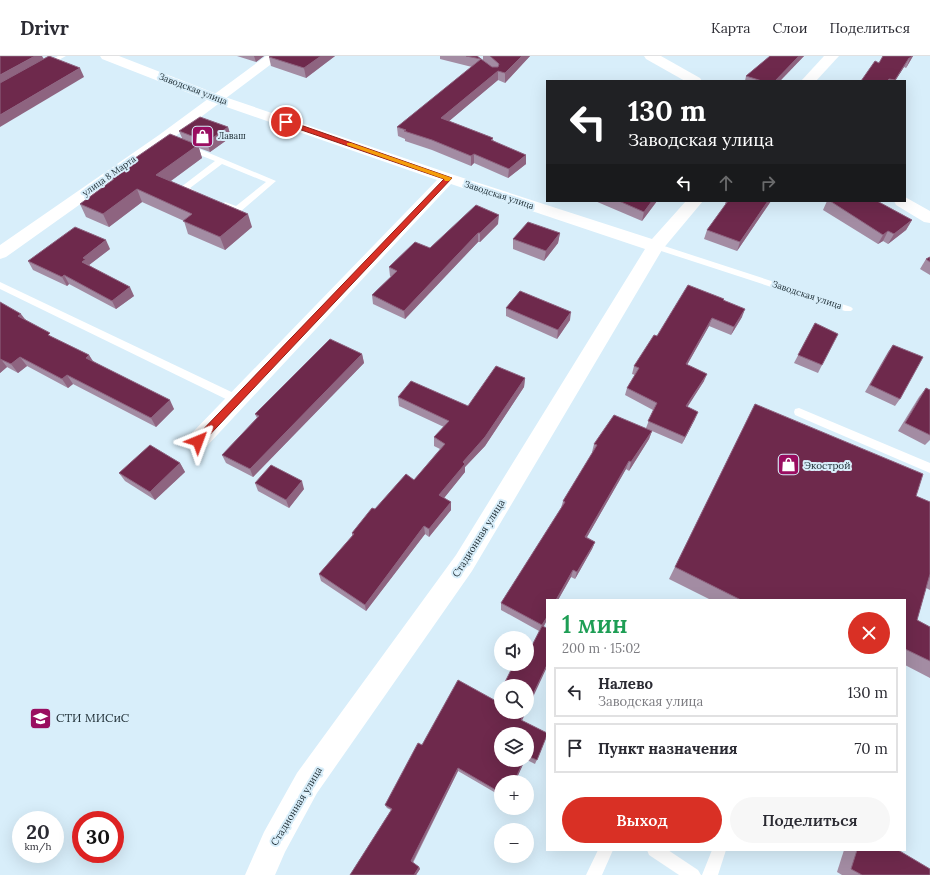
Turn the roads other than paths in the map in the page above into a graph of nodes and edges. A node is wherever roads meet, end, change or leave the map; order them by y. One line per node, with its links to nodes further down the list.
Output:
1 (63, 56): 6 (lane)
2 (107, 56): 9 (street, Заводская улица)
3 (276, 56): 9 (street, улица 8 Марта)
4 (651, 56): 7 (street)
5 (832, 56): 8 (street)
6 (38, 70)
7 (693, 80)
8 (809, 80)
9 (217, 98): 10 (street, улица 8 Марта); 12 (street, Заводская улица)
10 (171, 141): 11 (lane); 19 (street, улица 8 Марта)
11 (220, 161): 13 (lane); 14 (lane)
12 (448, 178): 18 (street, Заводская улица); 22 (street)
13 (204, 197)
14 (217, 202)
15 (694, 202): 18 (street, Стадионная улица)
16 (904, 202): 17 (street)
17 (930, 218)
18 (655, 246): 21 (lane, Заводская улица); 29 (street, Стадионная улица)
19 (0, 253)
20 (0, 285): 22 (lane)
21 (848, 309)
22 (238, 400): 24 (street)
23 (799, 412): 25 (lane)
24 (198, 441)
25 (930, 468)
26 (606, 851): 30 (lane)
27 (656, 851): 31 (lane)
28 (719, 851): 32 (lane)
29 (260, 875)
30 (594, 875)
31 (693, 875)
32 (710, 875)

